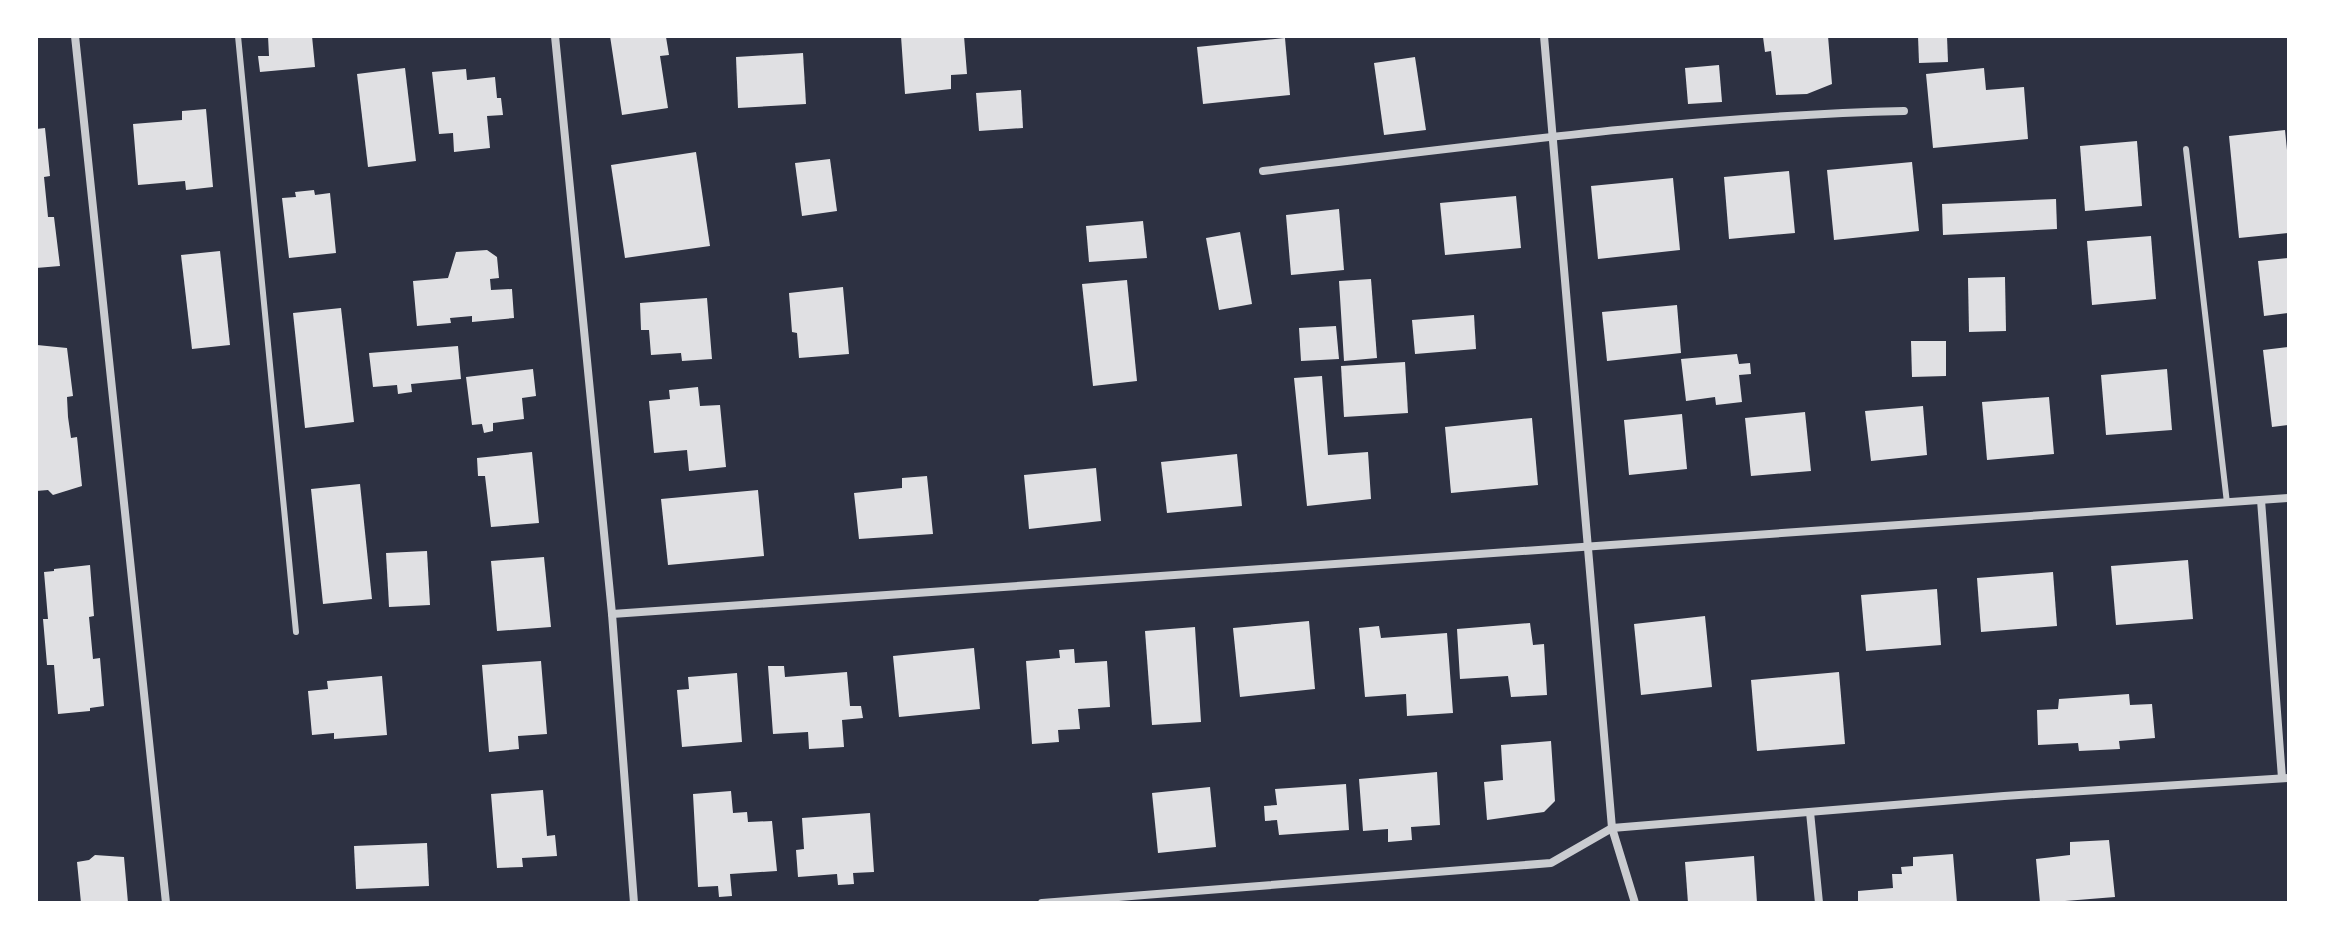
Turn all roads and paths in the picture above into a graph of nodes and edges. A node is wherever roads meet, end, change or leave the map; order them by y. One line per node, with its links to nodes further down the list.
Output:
1 (75, 36): 18 (street)
2 (238, 36): 14 (lane)
3 (555, 36): 13 (street)
4 (1544, 36): 6 (street)
5 (1904, 111): 6 (street)
6 (1554, 137): 8 (street); 12 (street)
7 (2186, 149): 11 (lane)
8 (1263, 171)
9 (2289, 498): 10 (street)
10 (2261, 500): 11 (street); 15 (street)
11 (2227, 503): 12 (street)
12 (1588, 548): 13 (street); 17 (street)
13 (612, 614): 19 (street)
14 (296, 632)
15 (2285, 778): 16 (street)
16 (1810, 812): 17 (street); 22 (street)
17 (1612, 828): 20 (street); 21 (street)
18 (166, 903)
19 (634, 903)
20 (1042, 903)
21 (1635, 903)
22 (1819, 903)

